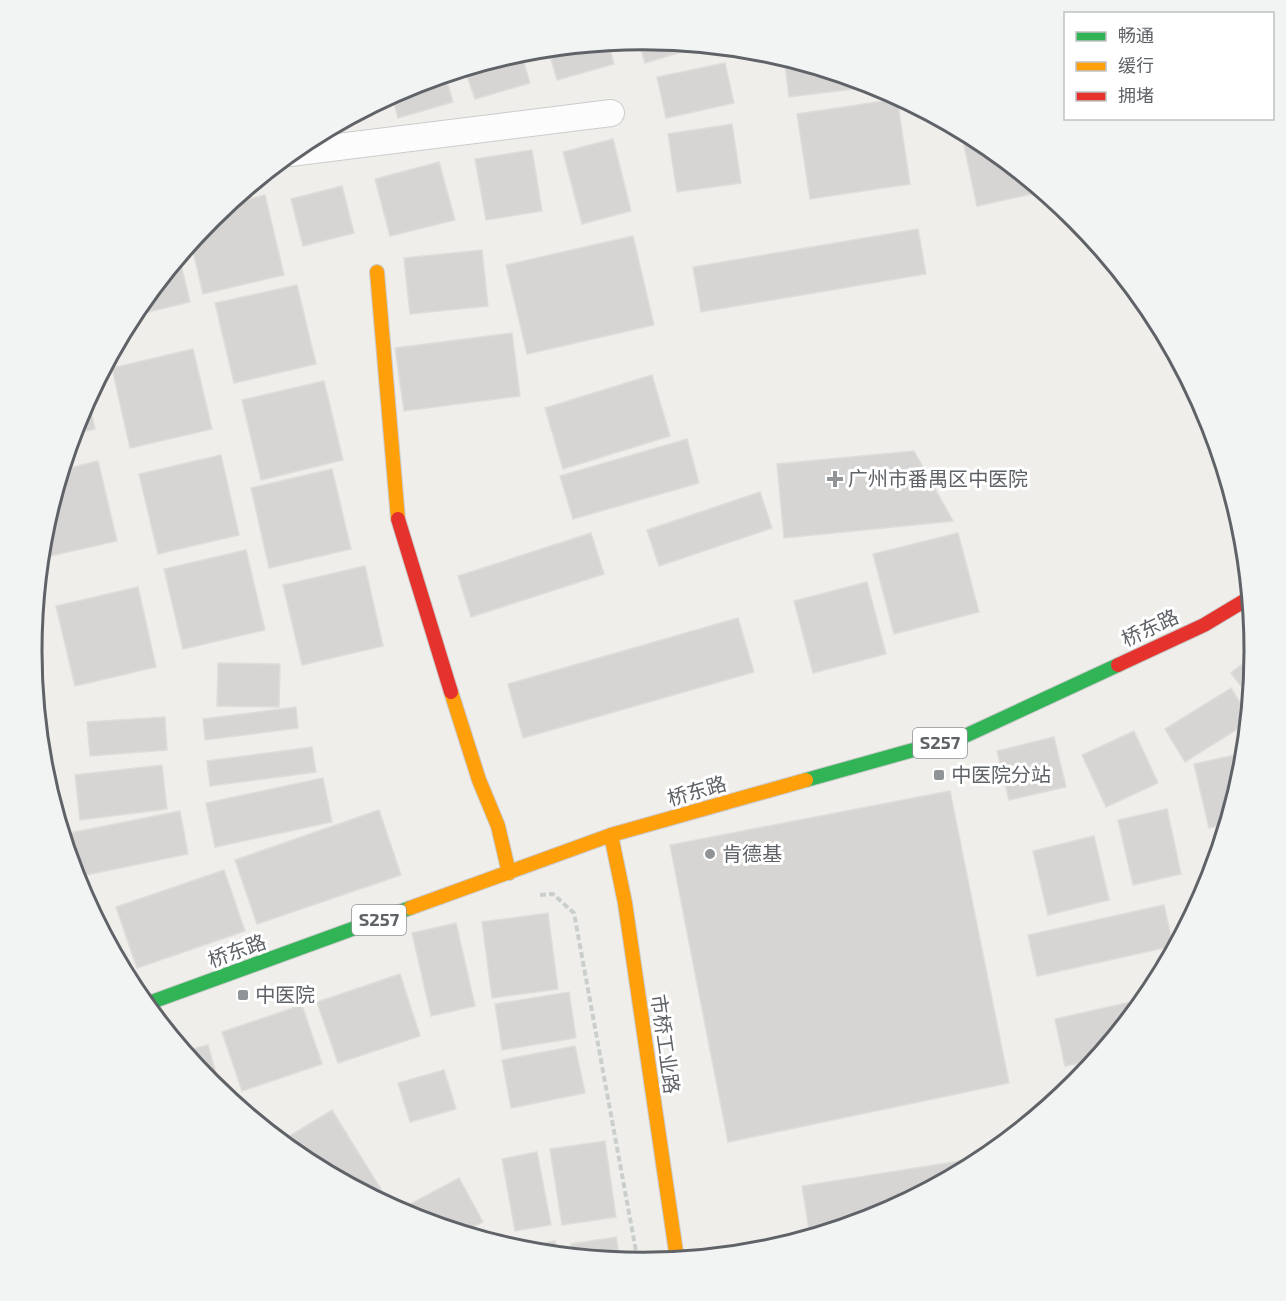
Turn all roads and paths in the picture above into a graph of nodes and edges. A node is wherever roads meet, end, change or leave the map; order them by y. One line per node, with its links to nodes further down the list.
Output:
1 (611, 112): 2 (street)
2 (310, 150)
3 (377, 272): 6 (main road)
4 (1242, 602): 5 (main road, 桥东路 / S257)
5 (611, 835): 6 (main road, 桥东路 / S257); 9 (main road, 市桥工业路)
6 (509, 873): 8 (main road, 桥东路 / S257)
7 (529, 896): 10 (path)
8 (155, 1001)
9 (676, 1250)
10 (636, 1252)

